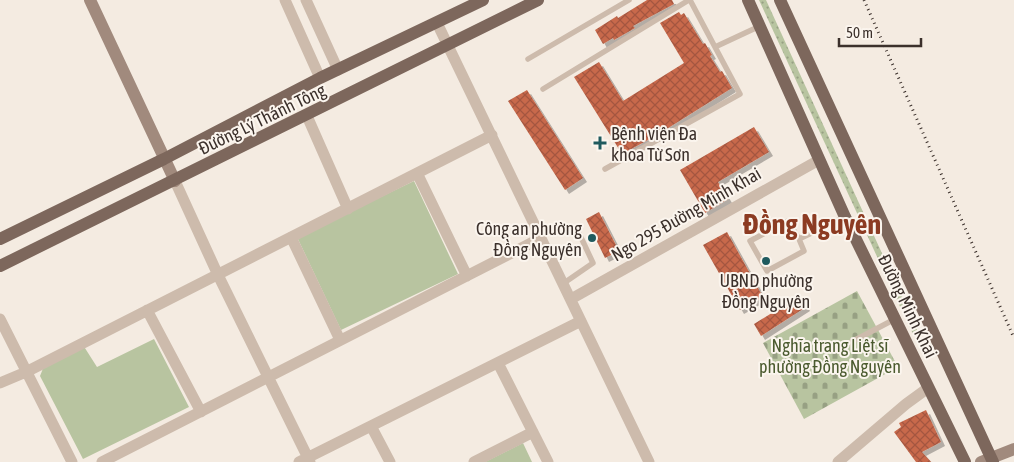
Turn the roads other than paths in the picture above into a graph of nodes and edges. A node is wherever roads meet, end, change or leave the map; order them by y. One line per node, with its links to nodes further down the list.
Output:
1 (90, 0): 20 (main road)
2 (285, 0): 16 (street)
3 (306, 0): 15 (street)
4 (483, 0): 10 (main road, Đường Lý Thánh Tông)
5 (538, 0): 12 (main road, Đường Lý Thánh Tông)
6 (629, 0): 14 (lane)
7 (689, 0): 13 (lane); 17 (lane)
8 (748, 0): 11 (main road, Đường Minh Khai)
9 (780, 0): 53 (main road, Đường Minh Khai)
10 (437, 23): 12 (street); 15 (main road, Đường Lý Thánh Tông)
11 (760, 26): 13 (lane); 21 (main road, Đường Minh Khai)
12 (449, 46): 18 (main road, Đường Lý Thánh Tông); 19 (street)
13 (715, 47): 22 (lane)
14 (528, 59)
15 (338, 70): 16 (main road, Đường Lý Thánh Tông)
16 (320, 78): 20 (main road, Đường Lý Thánh Tông)
17 (544, 89)
18 (307, 116): 24 (main road, Đường Lý Thánh Tông); 25 (street)
19 (492, 135): 23 (street); 29 (street)
20 (164, 159): 24 (main road); 30 (main road, Đường Lý Thánh Tông)
21 (819, 160): 26 (main road, Đường Minh Khai); 36 (street, Ngo 295 Đường Minh Khai)
22 (605, 169)
23 (417, 173): 25 (street); 34 (street)
24 (175, 181): 32 (main road, Đường Lý Thánh Tông); 33 (street)
25 (348, 209): 28 (street)
26 (845, 217): 31 (lane); 39 (main road, Đường Minh Khai)
27 (578, 231): 35 (lane)
28 (291, 237): 33 (street); 41 (street)
29 (541, 238): 34 (street); 35 (street)
30 (0, 239)
31 (799, 239): 31 (lane)
32 (0, 266)
33 (218, 275): 37 (street); 45 (street)
34 (466, 276): 41 (street)
35 (564, 284): 36 (street)
36 (571, 299): 40 (street)
37 (147, 310): 44 (street); 48 (street)
38 (0, 320): 44 (street)
39 (895, 320): 42 (lane); 47 (main road, Đường Minh Khai)
40 (581, 321): 43 (street); 59 (street)
41 (340, 340): 45 (street)
42 (836, 350)
43 (498, 363): 49 (street); 50 (street)
44 (26, 372): 46 (street); 54 (street)
45 (269, 376): 48 (street); 52 (street)
46 (0, 383)
47 (928, 388): 60 (street); 61 (main road, Đường Minh Khai)
48 (201, 412): 55 (street)
49 (371, 426): 52 (street); 56 (street)
50 (533, 432): 57 (street); 58 (street)
51 (1014, 448): 53 (main road)
52 (306, 460)
53 (988, 461)
54 (72, 462)
55 (102, 462)
56 (390, 462)
57 (474, 462)
58 (548, 462)
59 (649, 462)
60 (838, 462)
61 (965, 462)

